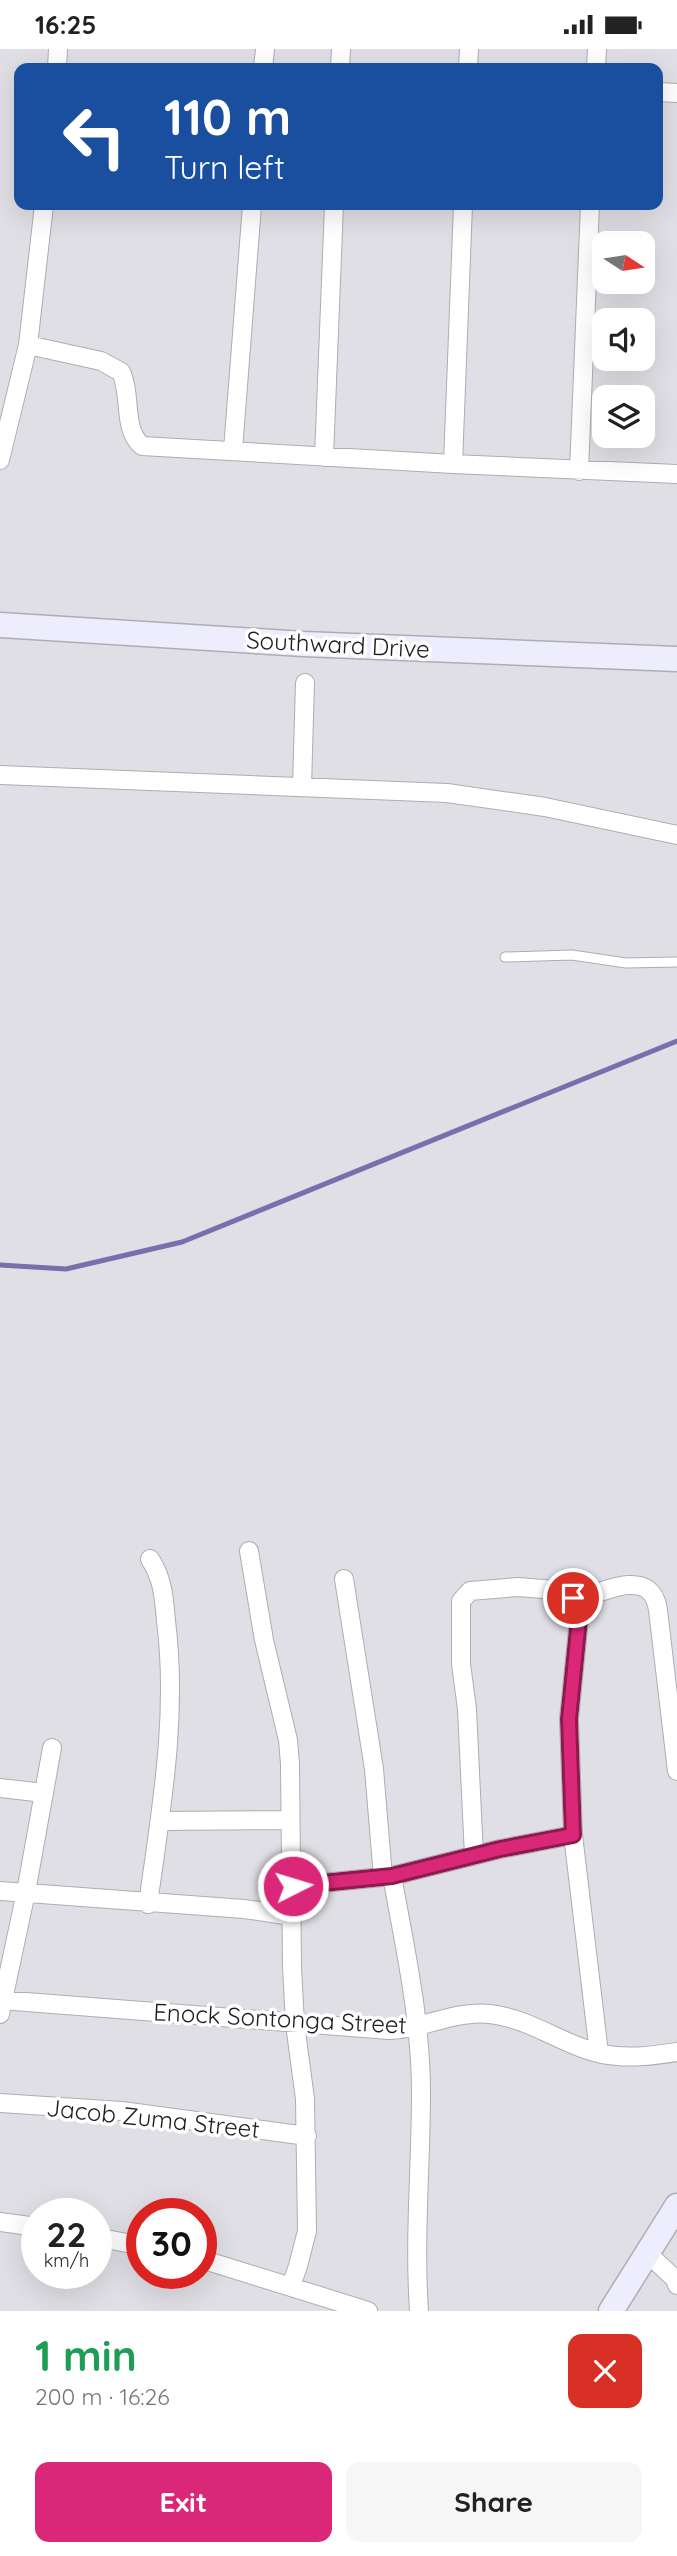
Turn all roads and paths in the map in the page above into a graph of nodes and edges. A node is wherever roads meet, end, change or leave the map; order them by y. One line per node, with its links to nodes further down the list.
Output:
1 (43, 210): 6 (street)
2 (252, 210): 7 (street)
3 (334, 210): 9 (street)
4 (463, 210): 10 (street)
5 (590, 210): 11 (street)
6 (27, 345): 7 (street); 8 (street)
7 (233, 450): 9 (street)
8 (1, 454)
9 (324, 457): 10 (street)
10 (453, 464): 11 (street)
11 (579, 471): 12 (street)
12 (677, 474)
13 (0, 625): 14 (main road, Southward Drive)
14 (677, 659)
15 (305, 683): 17 (street)
16 (0, 775): 17 (street)
17 (302, 787): 18 (street)
18 (677, 835)
19 (505, 957): 20 (lane)
20 (677, 962)
21 (248, 1551): 29 (street)
22 (150, 1559): 30 (street)
23 (344, 1579): 33 (street)
24 (576, 1602): 26 (street); 31 (street); 32 (street)
25 (52, 1748): 28 (street)
26 (677, 1771)
27 (0, 1788): 28 (street)
28 (44, 1793): 36 (street)
29 (290, 1820): 30 (street); 34 (street)
30 (160, 1821): 37 (street)
31 (573, 1835): 32 (street); 43 (street)
32 (474, 1856): 33 (street)
33 (388, 1877): 34 (street); 41 (street)
34 (293, 1886): 38 (street)
35 (0, 1891): 36 (street)
36 (26, 1892): 37 (street); 39 (street)
37 (148, 1903): 38 (street)
38 (292, 1916): 40 (street)
39 (1, 2005): 40 (street, Enock Sontonga Street)
40 (295, 2024): 41 (street, Enock Sontonga Street); 45 (street)
41 (418, 2027): 43 (street, Enock Sontonga Street); 54 (street)
42 (677, 2052): 43 (street, Enock Sontonga Street)
43 (599, 2053)
44 (0, 2103): 45 (street, Jacob Zuma Street)
45 (307, 2136): 52 (street)
46 (677, 2206): 49 (main road)
47 (0, 2222): 48 (street)
48 (21, 2225)
49 (647, 2253): 51 (street); 55 (main road)
50 (217, 2264): 52 (street)
51 (677, 2285)
52 (291, 2286): 53 (street)
53 (368, 2311)
54 (419, 2311)
55 (611, 2311)

